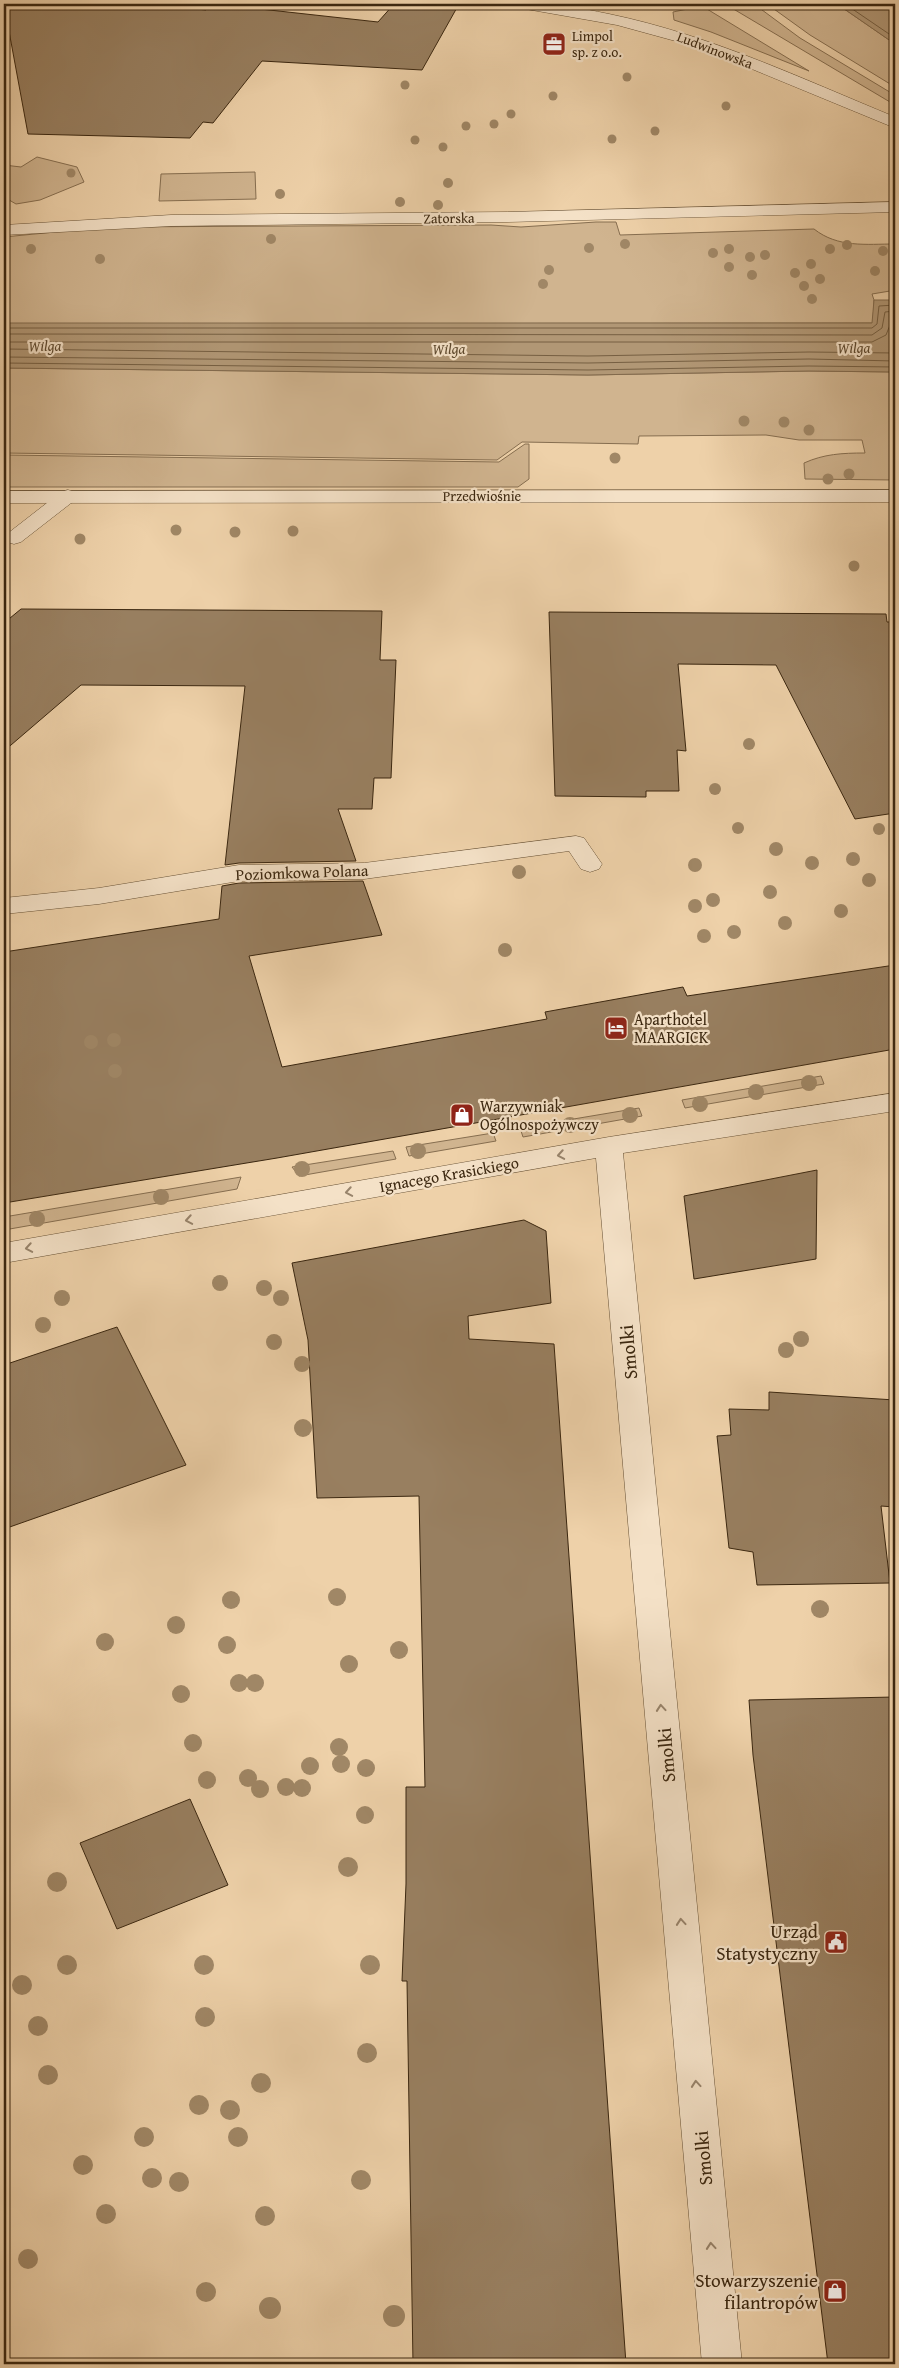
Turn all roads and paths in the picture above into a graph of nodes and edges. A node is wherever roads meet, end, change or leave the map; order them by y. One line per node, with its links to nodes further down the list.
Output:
1 (526, 4): 2 (street, Ludwinowska)
2 (895, 124)
3 (895, 207): 4 (street, Zatorska)
4 (4, 230)
5 (68, 496): 6 (street, Przedwiośnie); 7 (street, Przedwiośnie); 8 (street)
6 (895, 496)
7 (4, 497)
8 (14, 538)
9 (590, 864): 10 (street, Poziomkowa Polana)
10 (4, 906)
11 (895, 1102): 12 (street, Ignacego Krasickiego)
12 (609, 1146): 13 (street, Ignacego Krasickiego, one-way to 13); 14 (street, Smolki, one-way to 12)
13 (4, 1253)
14 (722, 2364)

